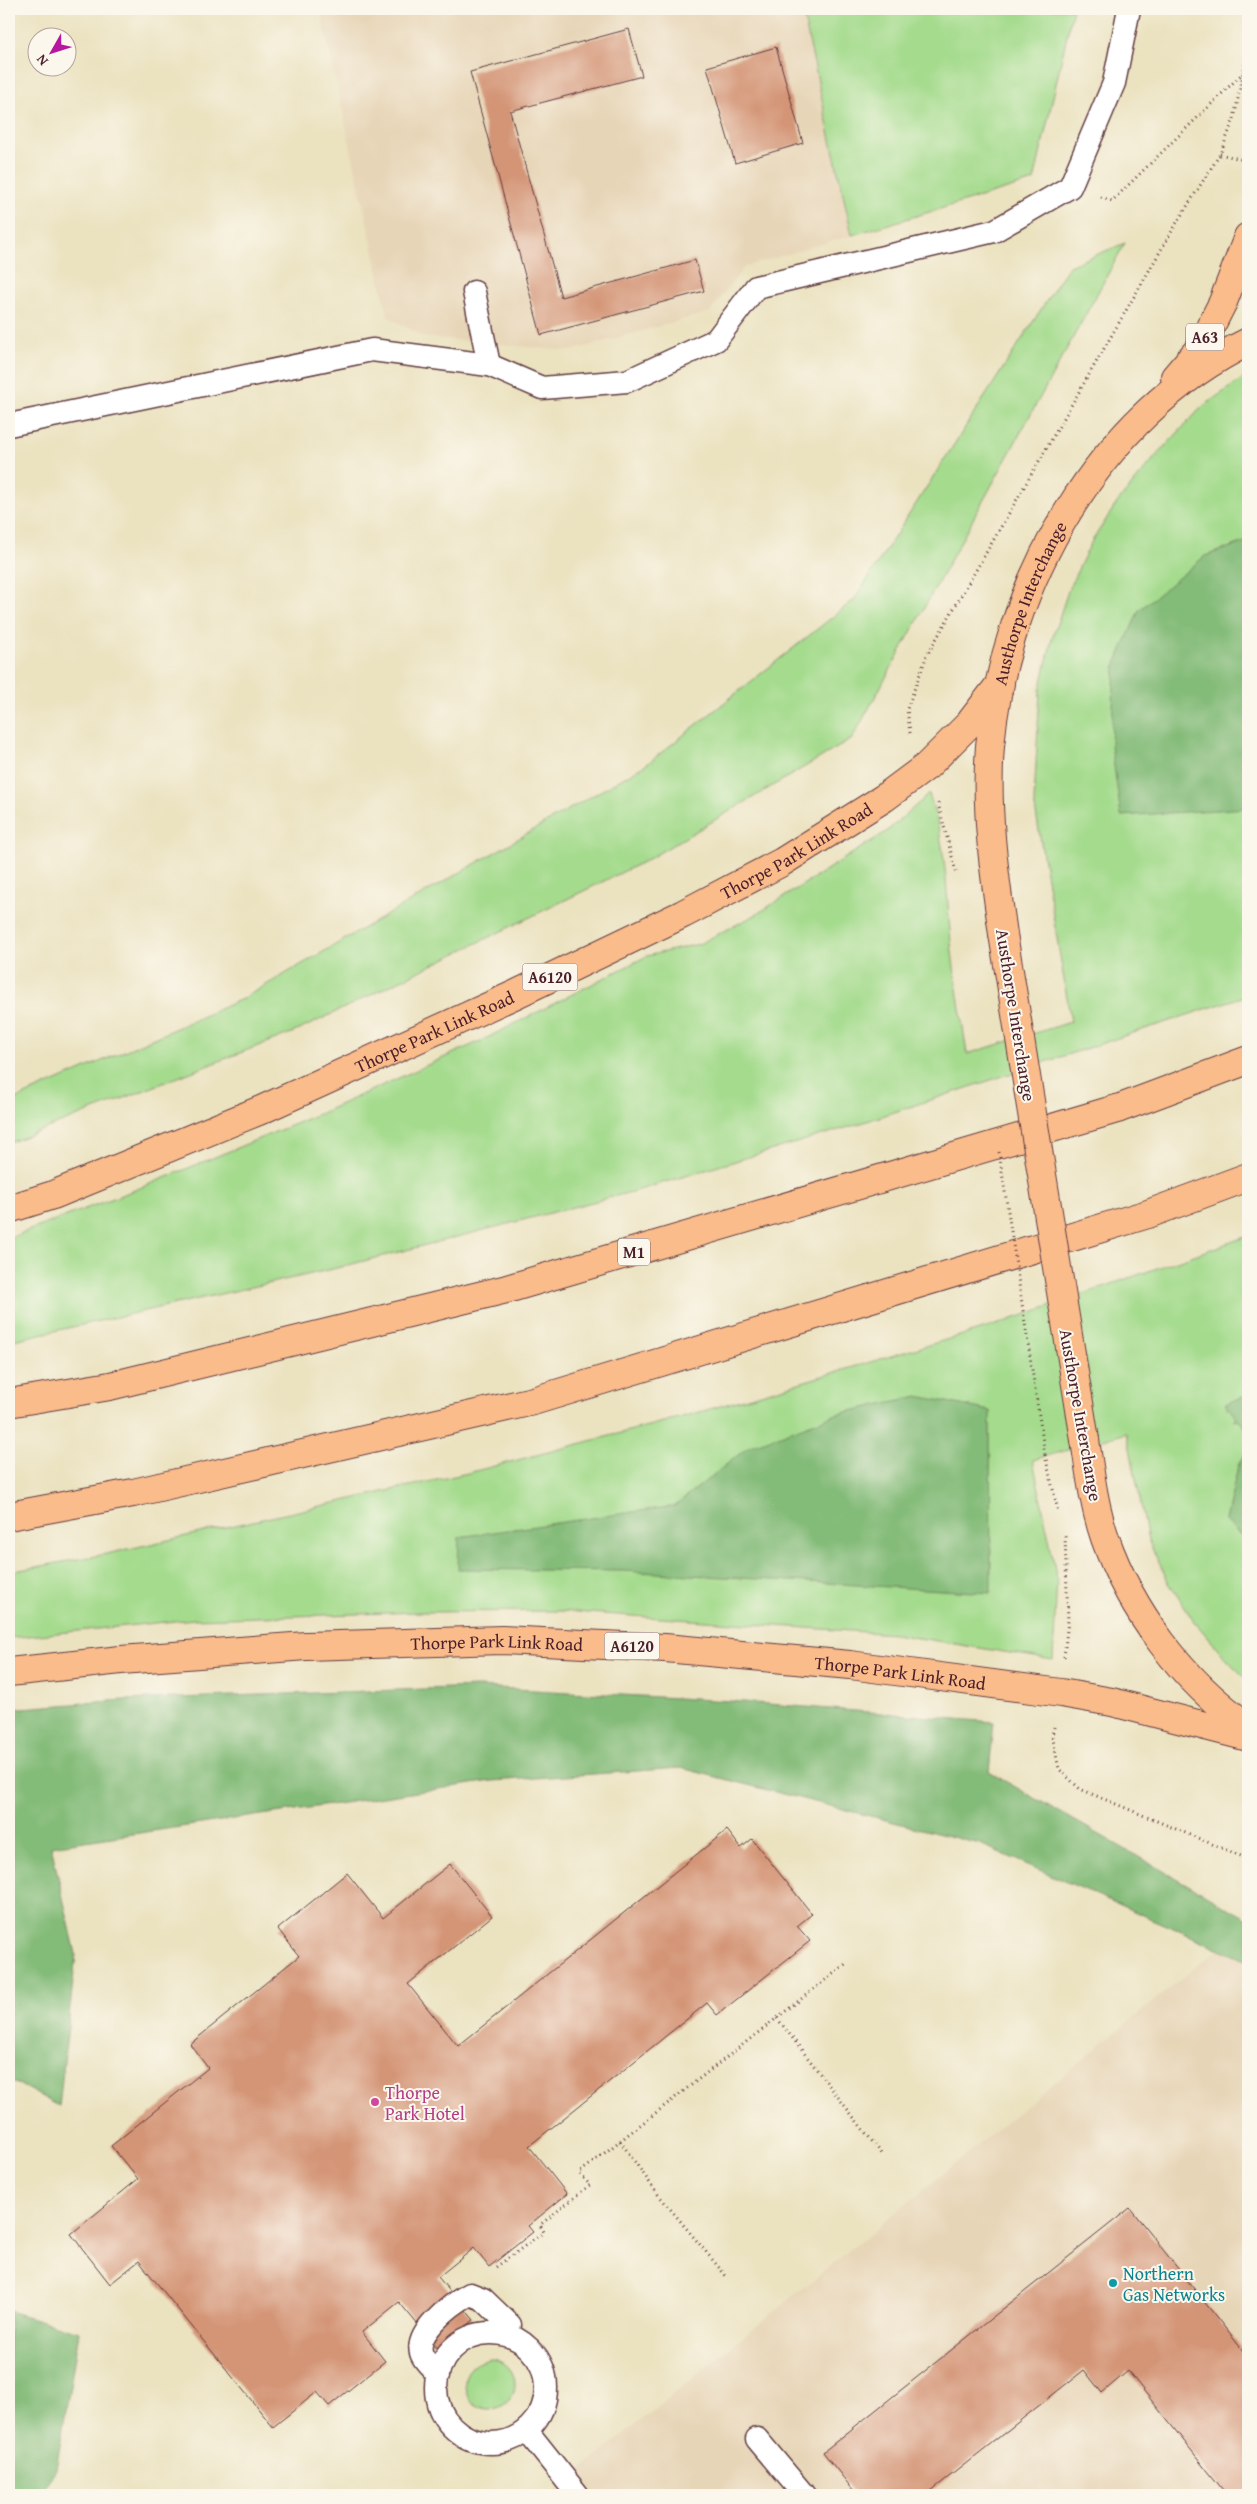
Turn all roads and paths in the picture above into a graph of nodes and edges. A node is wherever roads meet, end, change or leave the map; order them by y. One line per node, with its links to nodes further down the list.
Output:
1 (1129, 9): 5 (lane)
2 (1248, 48): 3 (path)
3 (1245, 71): 4 (path); 5 (path)
4 (1248, 161)
5 (1070, 187): 9 (lane)
6 (1248, 237): 10 (highway, A63)
7 (474, 292): 9 (lane)
8 (1248, 342): 10 (highway, Austhorpe Interchange)
9 (489, 365): 11 (lane)
10 (1138, 422): 12 (highway, Austhorpe Interchange)
11 (9, 425)
12 (1000, 684): 16 (highway, Thorpe Park Link Road / A6120); 21 (highway, Austhorpe Interchange, bridge)
13 (1248, 1060): 17 (highway, M1)
14 (999, 1150): 18 (path, bridge)
15 (1248, 1177): 19 (highway)
16 (9, 1208)
17 (9, 1404)
18 (1045, 1455)
19 (9, 1516)
20 (9, 1672): 22 (highway, Thorpe Park Link Road / A6120)
21 (1248, 1727)
22 (1248, 1737)
23 (847, 1963): 24 (path)
24 (777, 2018): 25 (path); 26 (path)
25 (620, 2141): 27 (path); 28 (path)
26 (882, 2154)
27 (726, 2276)
28 (470, 2294): 29 (lane); 30 (lane)
29 (510, 2325)
30 (438, 2375): 31 (lane); 31 (lane)
31 (527, 2431): 33 (lane)
32 (757, 2439): 34 (lane)
33 (578, 2495)
34 (804, 2495)

